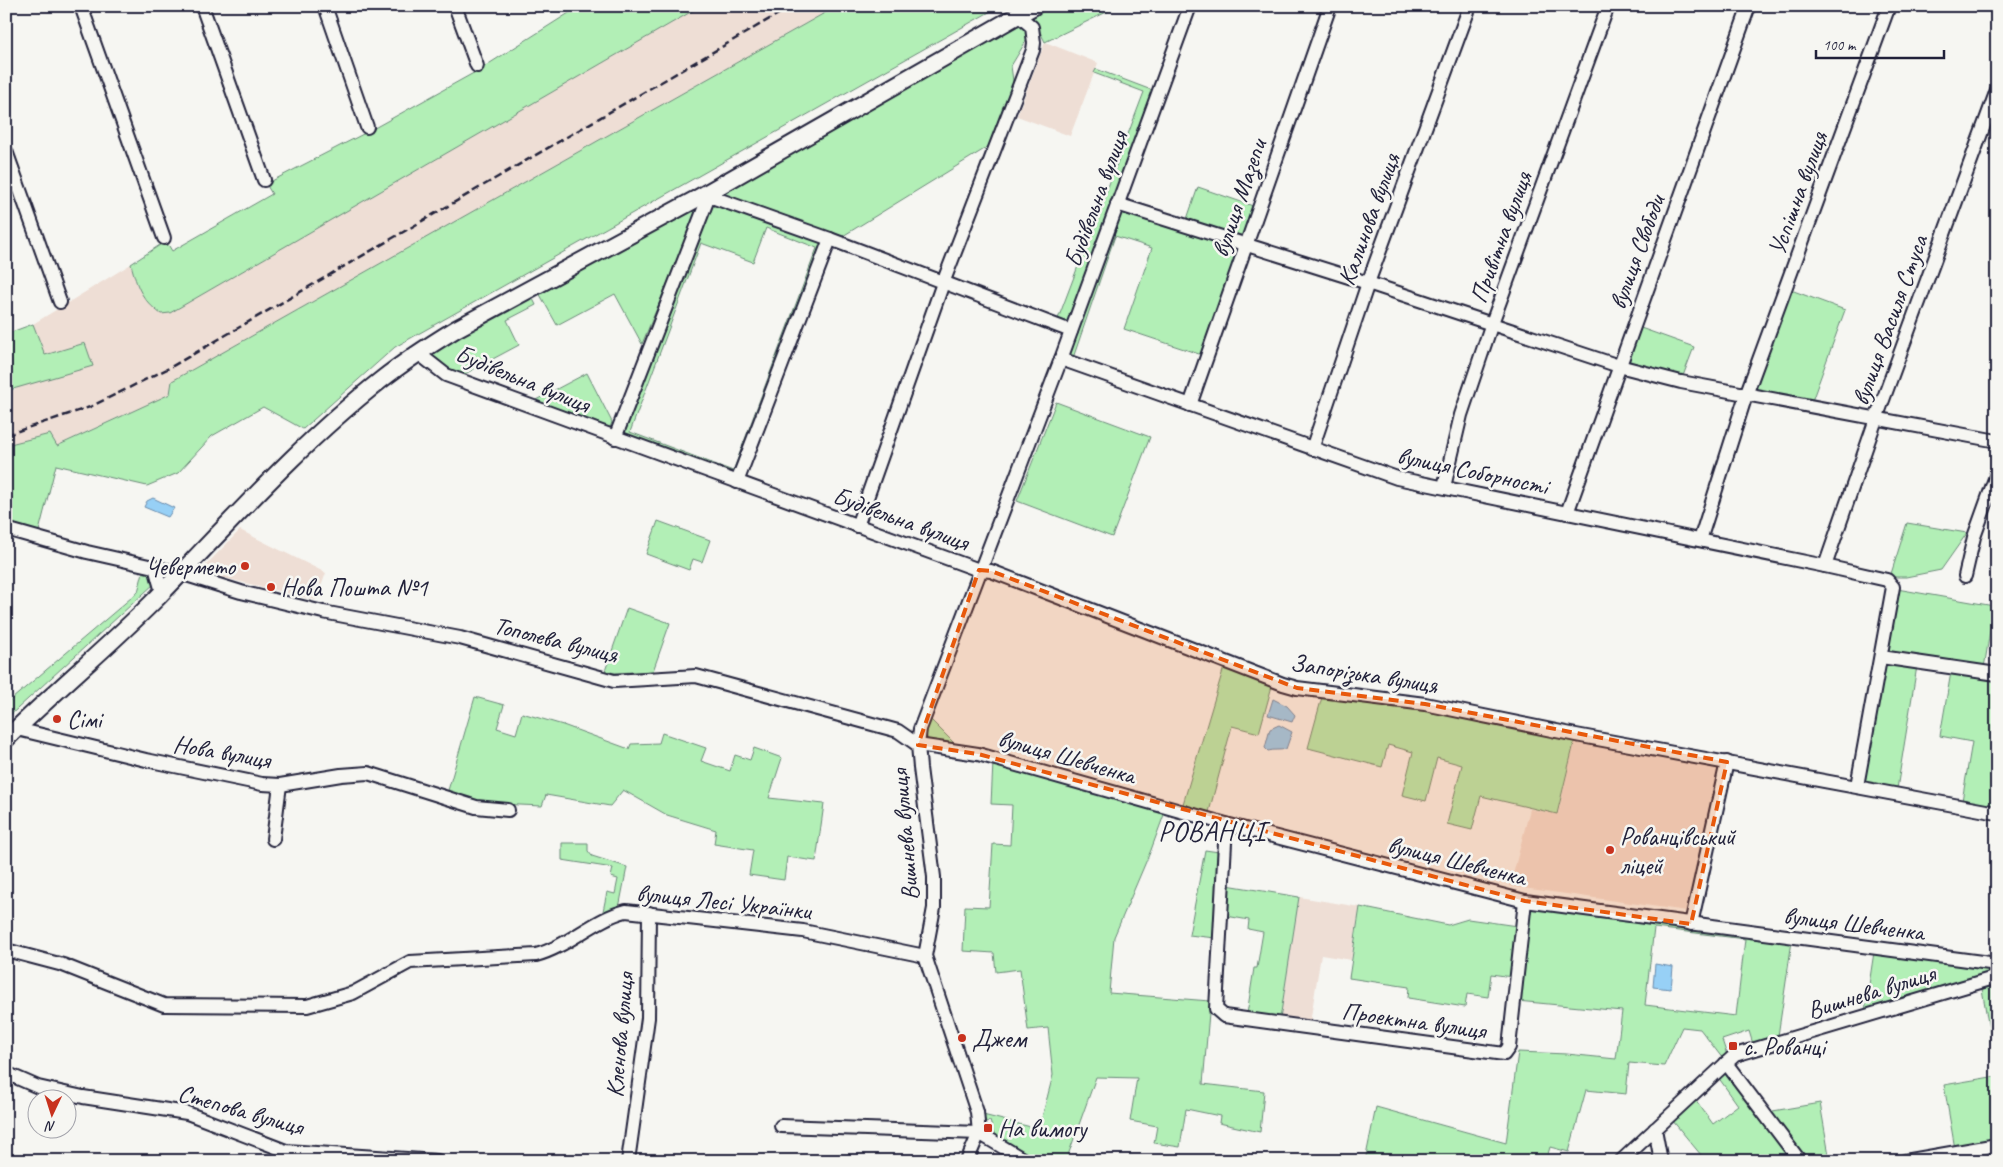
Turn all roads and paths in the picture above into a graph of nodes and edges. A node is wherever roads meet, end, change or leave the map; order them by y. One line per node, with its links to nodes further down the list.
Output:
1 (81, 6): 20 (street)
2 (202, 6): 17 (street)
3 (325, 6): 15 (street)
4 (455, 6): 13 (street)
5 (1034, 6): 12 (main road)
6 (1190, 6): 19 (street, Будівельна вулиця)
7 (1330, 6): 22 (street, вулиця Мазепи)
8 (1470, 6): 24 (street, Калинова вулиця)
9 (1608, 6): 26 (street, Привітна вулиця)
10 (1749, 6): 30 (street, вулиця Свободи)
11 (1889, 6): 31 (street, Успішна вулиця)
12 (1018, 15): 18 (main road); 23 (street)
13 (477, 66)
14 (1997, 90): 33 (street, вулиця Василя Стуса)
15 (367, 128)
16 (6, 151): 25 (street)
17 (264, 180)
18 (703, 197): 21 (street); 28 (main road); 34 (street)
19 (1117, 204): 22 (street); 27 (street, Будівельна вулиця)
20 (164, 238)
21 (830, 239): 23 (street); 38 (street)
22 (1245, 244): 24 (street); 32 (street, вулиця Мазепи)
23 (943, 283): 27 (street); 41 (street)
24 (1368, 283): 26 (street); 36 (street, Калинова вулиця)
25 (60, 302)
26 (1492, 323): 30 (street); 39 (street, Привітна вулиця)
27 (1071, 331): 29 (street, Будівельна вулиця)
28 (418, 352): 34 (street, Будівельна вулиця); 47 (main road)
29 (1061, 359): 32 (street, вулиця Соборності); 46 (street, Будівельна вулиця)
30 (1619, 366): 31 (street); 40 (street, вулиця Свободи)
31 (1746, 395): 33 (street); 43 (street, Успішна вулиця)
32 (1190, 405): 36 (street, вулиця Соборності)
33 (1876, 419): 35 (street); 44 (street, вулиця Василя Стуса)
34 (615, 438): 38 (street, Будівельна вулиця)
35 (1997, 442)
36 (1312, 449): 39 (street, вулиця Соборності)
37 (1997, 473): 48 (street)
38 (738, 482): 41 (street, Будівельна вулиця)
39 (1444, 487): 40 (street, вулиця Соборності)
40 (1567, 513): 43 (street, вулиця Соборності)
41 (857, 526): 46 (street, Будівельна вулиця)
42 (6, 530): 45 (street, Тополева вулиця)
43 (1700, 540): 44 (street, вулиця Соборності)
44 (1825, 566): 50 (street, вулиця Соборності)
45 (155, 567): 47 (street, Тополева вулиця); 49 (street)
46 (979, 570): 53 (street, Вишнева вулиця); 54 (street, Запорізька вулиця)
47 (180, 573): 49 (main road); 53 (street, Тополева вулиця)
48 (1965, 576)
49 (162, 592): 52 (main road)
50 (1882, 657): 51 (street); 56 (street)
51 (1997, 674)
52 (11, 734): 55 (street, Нова вулиця)
53 (918, 745): 59 (street, вулиця Шевченка); 65 (street, Вишнева вулиця)
54 (1726, 762): 56 (street, Запорізька вулиця); 63 (street)
55 (280, 785): 57 (street, Нова вулиця); 60 (street)
56 (1856, 786): 58 (street, Запорізька вулиця)
57 (508, 810)
58 (1997, 813)
59 (1226, 824): 61 (street, вулиця Шевченка); 61 (street, Проектна вулиця)
60 (274, 840)
61 (1524, 901): 63 (street, вулиця Шевченка)
62 (649, 913): 64 (street, вулиця Лесі Українки); 65 (street, вулиця Лесі Українки); 75 (street, Кленова вулиця)
63 (1691, 924): 66 (street, вулиця Шевченка)
64 (6, 950)
65 (925, 956): 72 (street, Вишнева вулиця)
66 (1997, 964)
67 (1997, 977): 68 (street, Вишнева вулиця)
68 (1726, 1063): 71 (street, Вишнева вулиця); 80 (street)
69 (6, 1073): 74 (street, Степова вулиця)
70 (781, 1126): 72 (street)
71 (1655, 1129): 78 (street, Вишнева вулиця); 79 (street)
72 (979, 1133): 76 (street); 77 (street)
73 (1997, 1145): 81 (street)
74 (437, 1161)
75 (628, 1161)
76 (967, 1161)
77 (1026, 1161)
78 (1621, 1161)
79 (1661, 1161)
80 (1800, 1161)
81 (1905, 1161)

